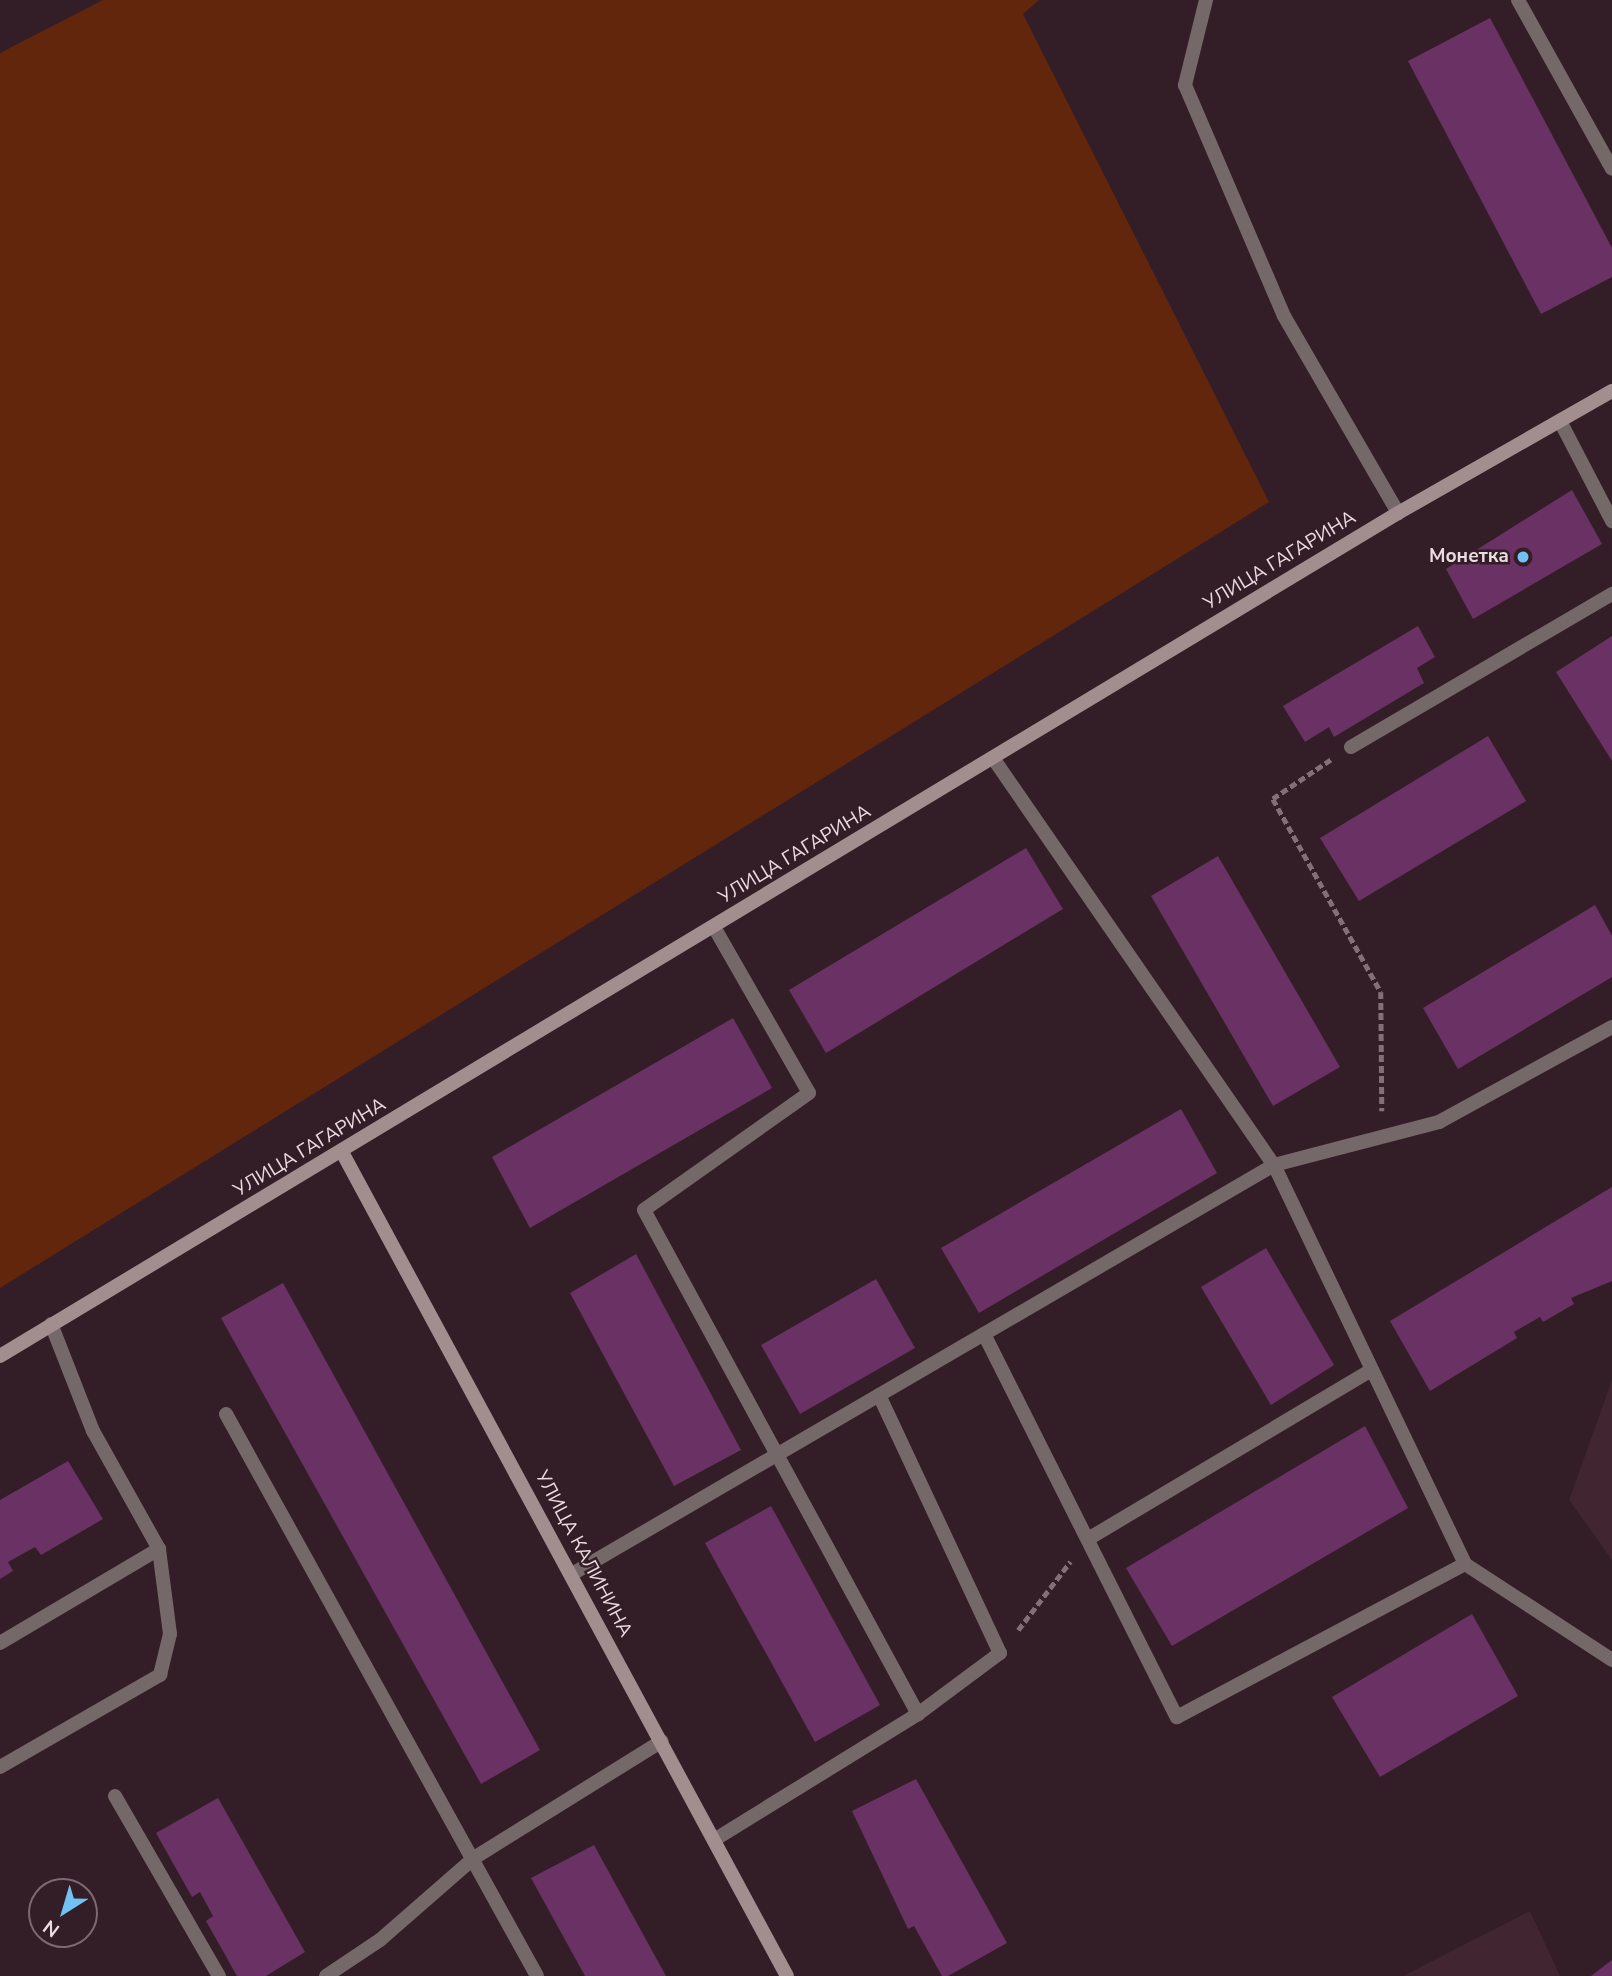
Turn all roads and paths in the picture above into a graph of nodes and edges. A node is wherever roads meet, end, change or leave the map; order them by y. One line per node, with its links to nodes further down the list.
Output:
1 (1206, 0): 6 (street)
2 (1518, 0): 3 (street)
3 (1612, 169)
4 (1612, 391): 5 (street, УЛИЦА ГАГАРИНА)
5 (1560, 421): 6 (street, УЛИЦА ГАГАРИНА); 7 (street)
6 (1398, 513): 10 (street, УЛИЦА ГАГАРИНА)
7 (1612, 521)
8 (1612, 594): 9 (street)
9 (1351, 747): 13 (path)
10 (993, 758): 11 (street, УЛИЦА ГАГАРИНА); 15 (street)
11 (714, 927): 14 (street, УЛИЦА ГАГАРИНА); 22 (street)
12 (1612, 1027): 13 (street)
13 (1382, 1137): 15 (street)
14 (342, 1152): 16 (street, УЛИЦА ГАГАРИНА); 26 (street, УЛИЦА КАЛИНИНА)
15 (1274, 1165): 17 (street); 19 (street)
16 (51, 1324): 18 (street, УЛИЦА ГАГАРИНА); 24 (street)
17 (984, 1334): 20 (street); 23 (street)
18 (0, 1356)
19 (1372, 1370): 23 (street); 25 (street)
20 (878, 1395): 22 (street); 28 (street)
21 (226, 1414): 35 (street)
22 (774, 1456): 26 (street); 30 (street)
23 (1088, 1539): 25 (street); 28 (path)
24 (159, 1549): 27 (street); 32 (street)
25 (1465, 1564): 29 (street)
26 (572, 1574): 31 (street, УЛИЦА КАЛИНИНА)
27 (0, 1643)
28 (1000, 1653): 30 (street)
29 (1612, 1660)
30 (918, 1714): 34 (street)
31 (662, 1741): 34 (street, УЛИЦА КАЛИНИНА); 35 (street)
32 (0, 1767)
33 (115, 1796): 36 (street)
34 (714, 1840): 39 (street, УЛИЦА КАЛИНИНА)
35 (474, 1857): 37 (street); 38 (street)
36 (219, 1976)
37 (326, 1976)
38 (537, 1976)
39 (787, 1976)

